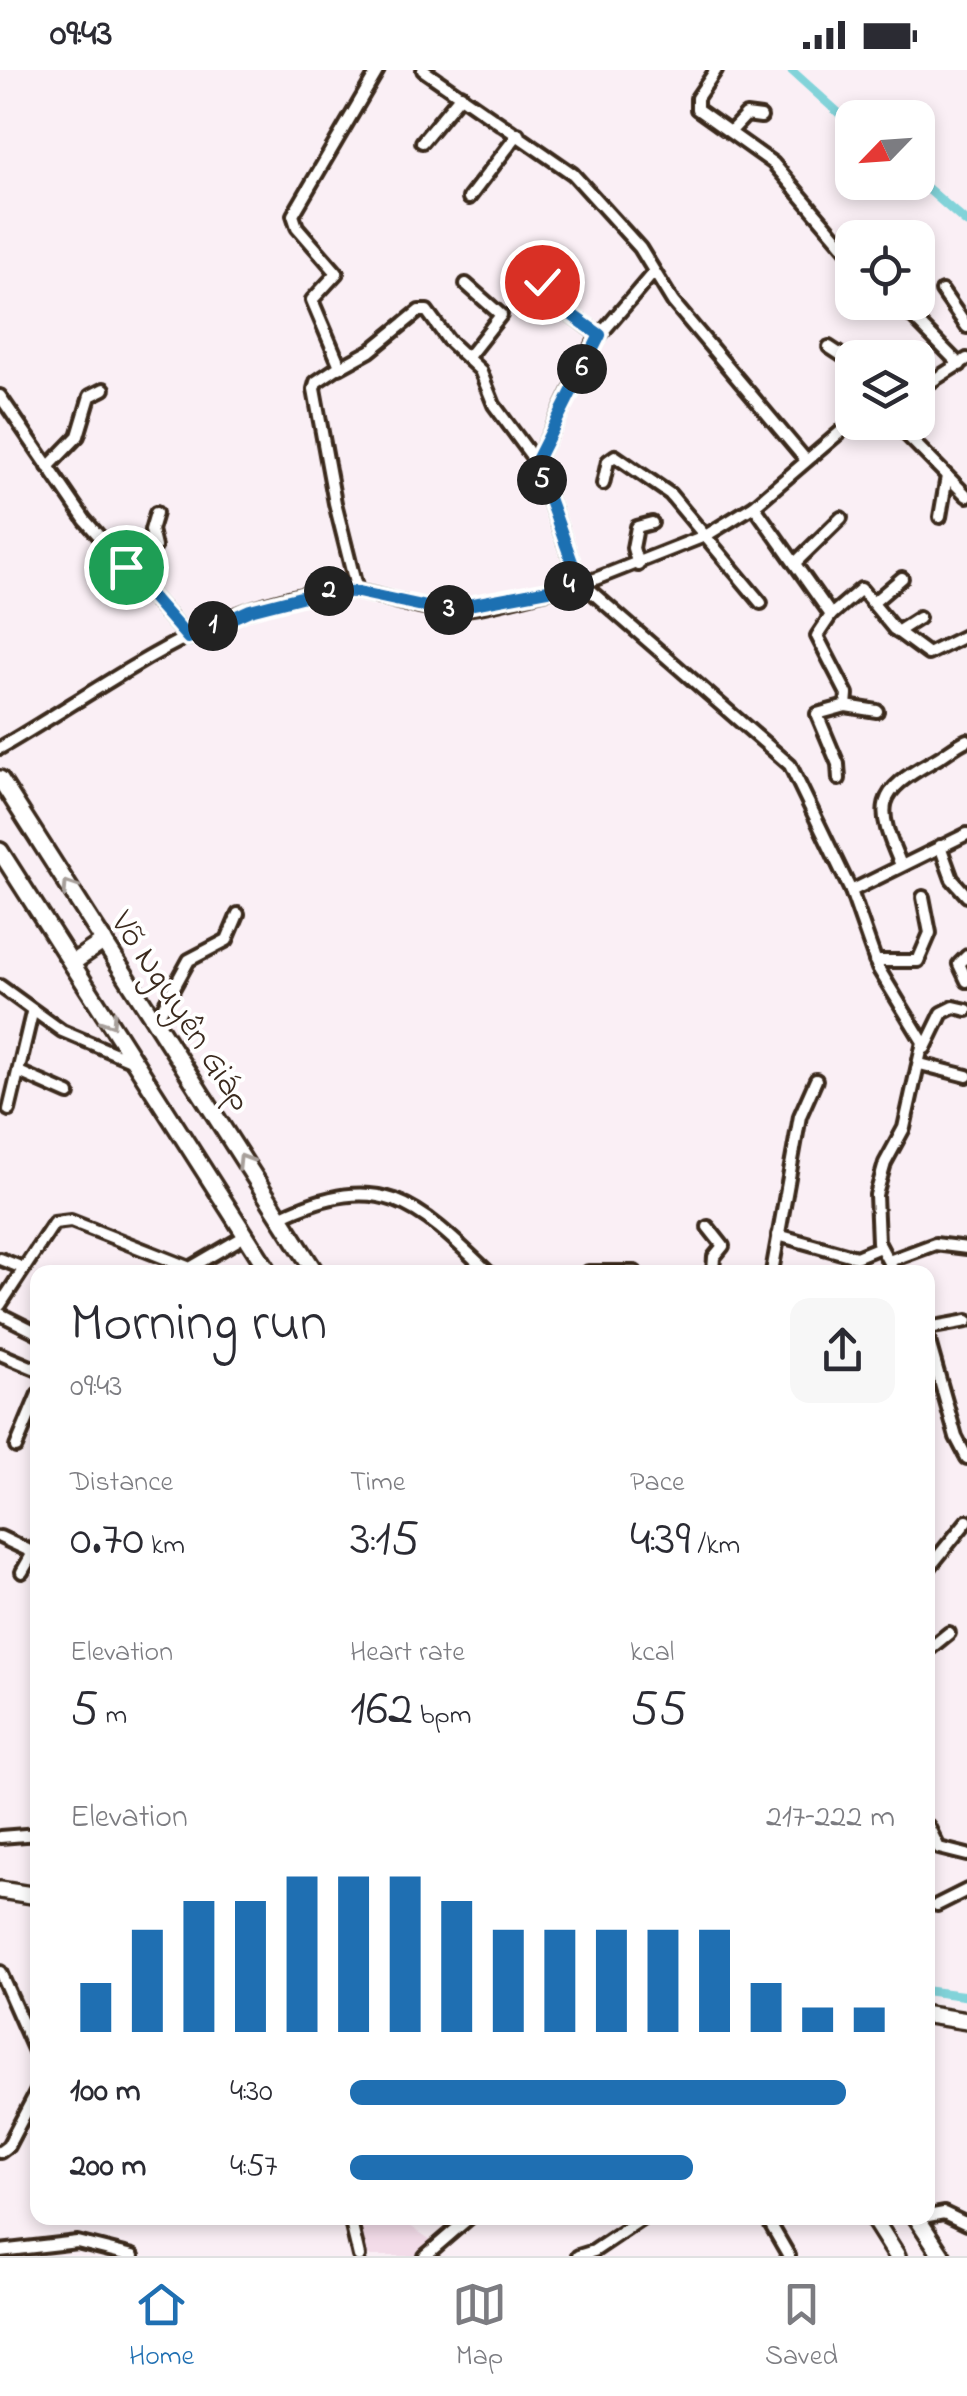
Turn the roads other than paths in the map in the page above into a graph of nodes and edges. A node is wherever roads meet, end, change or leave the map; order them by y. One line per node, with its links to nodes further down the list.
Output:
1 (378, 70): 22 (street)
2 (423, 70): 4 (street)
3 (716, 70): 6 (street)
4 (461, 95): 7 (street); 8 (street)
5 (761, 117): 6 (street)
6 (732, 130): 10 (street)
7 (518, 134): 9 (street); 12 (street)
8 (422, 142)
9 (469, 198)
10 (835, 236)
11 (553, 263): 17 (street)
12 (653, 273): 17 (street); 28 (street)
13 (466, 284): 20 (street)
14 (942, 291): 16 (street)
15 (918, 320): 21 (street)
16 (967, 327)
17 (600, 335): 29 (street)
18 (829, 346): 19 (street)
19 (835, 350)
20 (468, 357): 22 (street); 29 (street)
21 (964, 362): 23 (street)
22 (339, 368): 45 (street)
23 (935, 380)
24 (104, 389): 30 (street)
25 (0, 396): 30 (street)
26 (835, 435): 28 (street)
27 (912, 440): 31 (street)
28 (805, 458): 34 (street)
29 (536, 462): 44 (street)
30 (48, 467): 42 (street)
31 (947, 476): 33 (street); 36 (street)
32 (603, 484): 39 (street)
33 (967, 496)
34 (754, 506): 39 (street); 40 (street)
35 (156, 513): 42 (street)
36 (940, 517)
37 (842, 518): 40 (street)
38 (652, 523): 41 (street)
39 (707, 536): 41 (street); 47 (street)
40 (795, 563): 48 (street)
41 (638, 566): 44 (street)
42 (126, 567): 52 (street)
43 (902, 578): 46 (street)
44 (580, 584): 45 (street); 63 (street)
45 (358, 592): 52 (street)
46 (874, 602): 48 (street); 50 (street)
47 (761, 603)
48 (831, 615): 53 (street)
49 (918, 618): 50 (street)
50 (898, 632): 51 (street)
51 (967, 635)
52 (188, 638): 56 (street)
53 (846, 706): 54 (street); 58 (street)
54 (877, 711)
55 (967, 740): 62 (street)
56 (0, 748)
57 (0, 779): 67 (main road, Võ Nguyên Giáp, one-way to 57)
58 (839, 779)
59 (967, 834): 60 (street)
60 (940, 846): 62 (street); 65 (street)
61 (0, 851): 70 (main road, Võ Nguyên Giáp)
62 (901, 865): 63 (street)
63 (851, 891): 69 (street)
64 (923, 896): 69 (street)
65 (967, 896)
66 (238, 914): 75 (street)
67 (104, 941): 70 (main road); 75 (main road, Võ Nguyên Giáp)
68 (967, 956): 71 (street)
69 (875, 961): 76 (street)
70 (72, 962): 77 (main road, Võ Nguyên Giáp, one-way to 77)
71 (967, 981)
72 (0, 986): 74 (street)
73 (966, 1007): 76 (street)
74 (32, 1012): 77 (street); 79 (street)
75 (155, 1022): 84 (main road, Võ Nguyên Giáp, one-way to 75)
76 (924, 1048): 78 (street)
77 (136, 1062): 87 (main road, Võ Nguyên Giáp)
78 (920, 1064): 80 (street); 88 (street)
79 (19, 1072): 82 (street); 83 (street)
80 (967, 1076)
81 (816, 1080): 86 (street)
82 (68, 1094)
83 (9, 1110)
84 (280, 1217): 94 (main road, Võ Nguyên Giáp); 95 (street)
85 (708, 1227): 96 (street)
86 (778, 1234): 88 (street); 97 (street)
87 (246, 1236): 92 (street); 93 (main road, Võ Nguyên Giáp)
88 (880, 1248): 98 (street)
89 (967, 1248): 99 (street)
90 (0, 1258): 100 (street)
91 (182, 1265): 100 (street)
92 (195, 1265)
93 (265, 1265)
94 (311, 1265)
95 (481, 1265)
96 (713, 1265)
97 (773, 1265)
98 (891, 1265)
99 (896, 1265)
100 (23, 1268): 101 (street)
101 (0, 1305)
102 (0, 1314): 105 (street)
103 (967, 1321): 104 (street)
104 (935, 1327)
105 (30, 1328)
106 (0, 1354): 108 (street)
107 (935, 1360): 111 (street)
108 (30, 1367)
109 (30, 1413): 110 (street)
110 (16, 1447)
111 (967, 1458)
112 (967, 1521): 116 (street)
113 (0, 1536): 114 (street)
114 (30, 1546)
115 (30, 1557): 117 (street)
116 (935, 1560)
117 (22, 1572)
118 (950, 1633): 119 (street)
119 (935, 1645)
120 (30, 1835): 121 (street)
121 (0, 1838)
122 (935, 1839): 123 (street)
123 (967, 1855)
124 (0, 1890): 126 (main road)
125 (967, 1890): 127 (street)
126 (30, 1895)
127 (936, 1904)
128 (0, 1972): 131 (street)
129 (935, 2017): 130 (main road)
130 (967, 2021)
131 (30, 2040)
132 (30, 2104): 133 (street)
133 (0, 2152)
134 (935, 2215): 135 (street)
135 (967, 2224)
136 (352, 2225): 146 (street)
137 (461, 2225): 147 (street)
138 (634, 2225): 143 (street)
139 (770, 2225): 144 (street)
140 (877, 2225): 149 (main road)
141 (925, 2225): 150 (main road)
142 (0, 2251): 145 (street)
143 (596, 2254): 148 (street)
144 (785, 2254)
145 (133, 2256)
146 (359, 2256)
147 (425, 2256)
148 (578, 2256)
149 (897, 2256)
150 (942, 2256)

